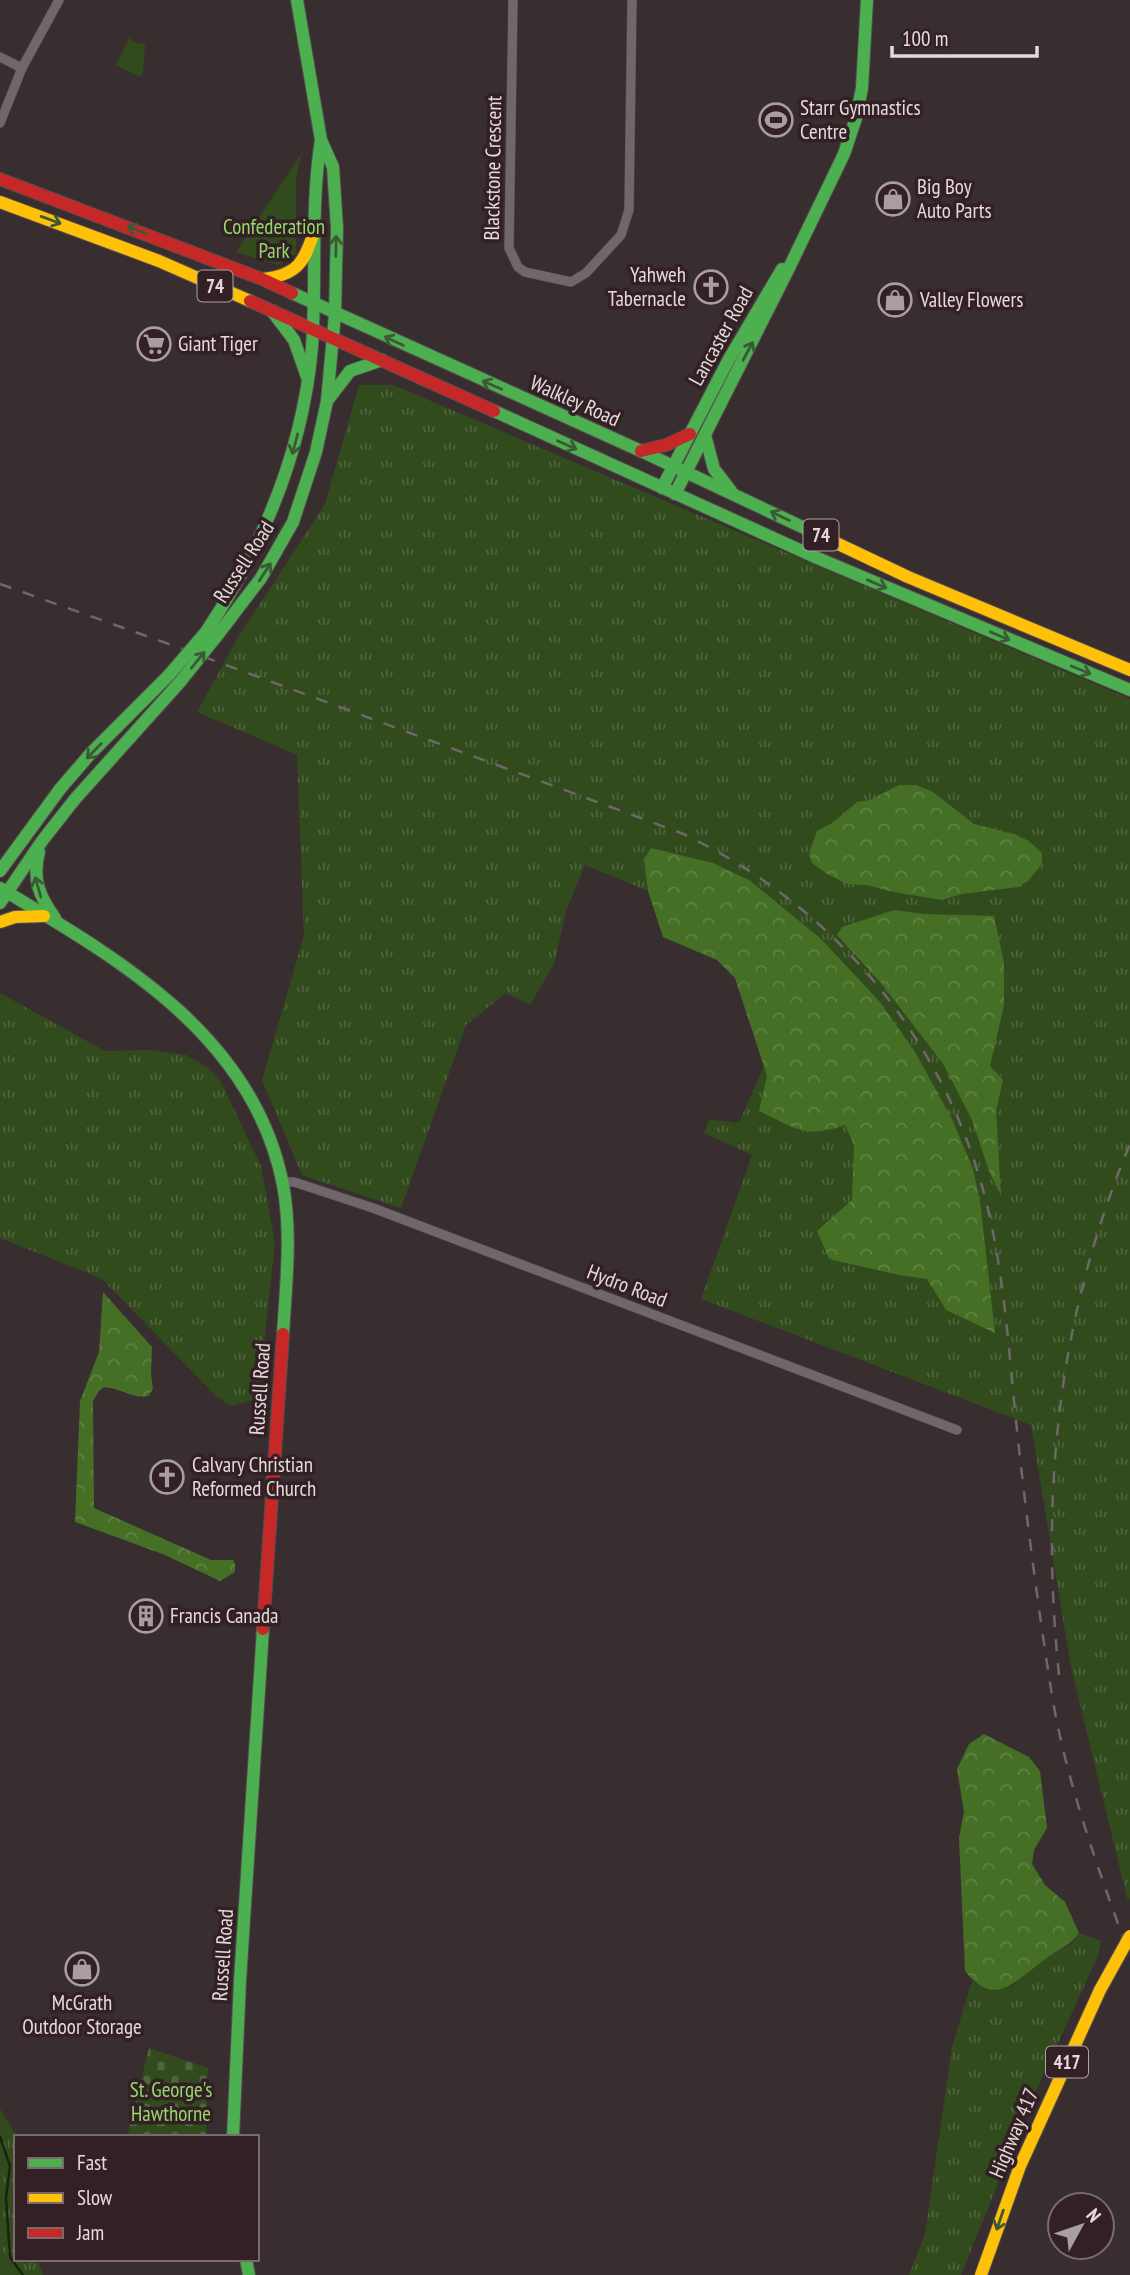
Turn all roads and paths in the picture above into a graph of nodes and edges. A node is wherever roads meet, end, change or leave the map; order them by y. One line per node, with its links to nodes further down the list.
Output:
1 (59, 0): 7 (street)
2 (297, 0): 9 (main road, Russell Road)
3 (513, 0): 4 (street, Blackstone Crescent)
4 (632, 0)
5 (867, 0): 14 (main road, Lancaster Road)
6 (0, 57): 7 (street)
7 (22, 68): 8 (street)
8 (0, 123)
9 (321, 139): 12 (main road, Russell Road); 17 (main road, Russell Road, one-way to 9)
10 (0, 179): 13 (main road, Walkley Road / 74, one-way to 10)
11 (0, 202): 16 (main road, Walkley Road / 74, one-way to 16)
12 (314, 232): 13 (main road); 15 (main road, Russell Road)
13 (262, 279): 15 (main road, Walkley Road / 74)
14 (776, 288): 23 (main road, Lancaster Road); 24 (main road, Lancaster Road, one-way to 14)
15 (314, 304): 17 (main road, Walkley Road / 74); 18 (main road, Russell Road)
16 (271, 310): 18 (main road, Walkley Road / 74); 21 (main road)
17 (335, 314): 19 (main road, Russell Road); 25 (main road, Walkley Road / 74, one-way to 17)
18 (313, 328): 19 (main road, Walkley Road / 74); 21 (main road, Russell Road)
19 (333, 337): 20 (main road, Walkley Road / 74); 22 (main road, Russell Road)
20 (382, 360): 22 (main road); 28 (main road, Walkley Road / 74, one-way to 28)
21 (307, 377): 31 (main road, Russell Road, one-way to 31)
22 (327, 401): 31 (main road, Russell Road, one-way to 22)
23 (690, 434): 25 (main road); 26 (main road, Lancaster Road)
24 (705, 435): 27 (main road, Lancaster Road); 30 (main road)
25 (642, 451): 26 (main road, Walkley Road / 74)
26 (673, 466): 27 (main road, Walkley Road / 74); 28 (main road, Lancaster Road)
27 (685, 473): 29 (main road, Lancaster Road); 30 (main road, Walkley Road / 74)
28 (662, 488): 29 (main road, Walkley Road / 74)
29 (675, 494): 34 (main road, Walkley Road / 74, one-way to 34)
30 (734, 494): 32 (main road, Walkley Road / 74, one-way to 30)
31 (211, 635): 33 (main road, Russell Road, bridge)
32 (1130, 670)
33 (174, 678): 35 (main road, Russell Road); 36 (main road, Russell Road, one-way to 36)
34 (1130, 690)
35 (41, 842): 39 (main road, Russell Road); 42 (main road, one-way to 35)
36 (19, 845): 37 (main road); 38 (main road, Russell Road)
37 (0, 856)
38 (0, 871)
39 (2, 895): 40 (main road, Russell Road)
40 (45, 916): 41 (main road); 42 (main road, Russell Road)
41 (0, 922)
42 (62, 927): 43 (main road, Russell Road)
43 (283, 1182): 44 (street, Hydro Road); 46 (main road, Russell Road)
44 (957, 1430)
45 (1130, 1936): 47 (main road, Highway 417 / 417, one-way to 47, bridge)
46 (233, 2135)
47 (981, 2275)

